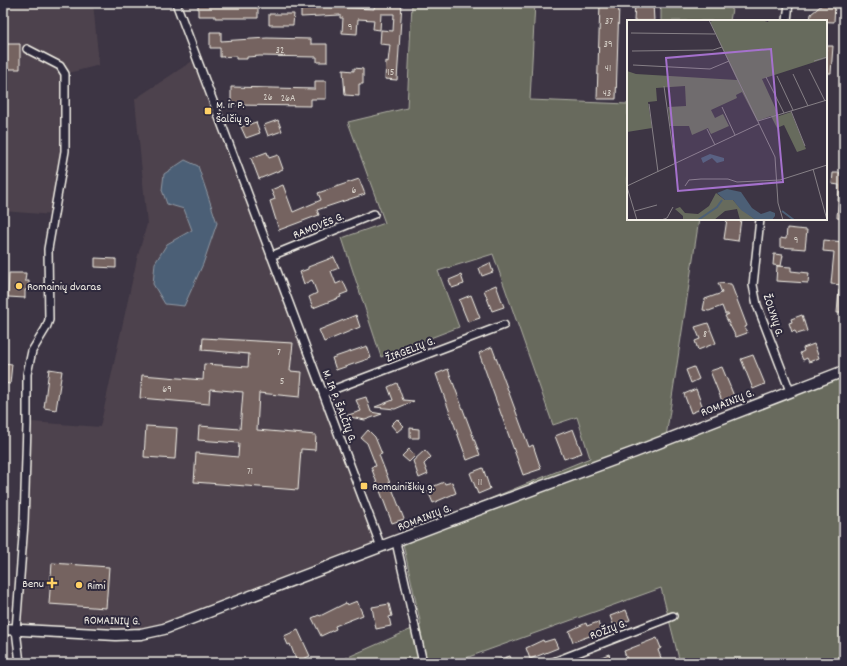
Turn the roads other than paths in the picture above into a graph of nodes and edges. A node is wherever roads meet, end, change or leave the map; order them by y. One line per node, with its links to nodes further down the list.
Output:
1 (176, 3): 7 (street, M. IR P. ŠALČIŲ G.)
2 (789, 3): 3 (street)
3 (787, 20)
4 (27, 49): 16 (street)
5 (374, 214): 7 (street, RAMOVĖS G.)
6 (760, 220): 10 (street, ŽOLYNŲ G.)
7 (271, 256): 11 (street, M. IR P. ŠALČIŲ G.)
8 (504, 325): 11 (street, ŽIRGELIŲ G.)
9 (844, 371): 10 (main road, ROMAINIŲ G.)
10 (790, 391): 12 (main road, ROMAINIŲ G.)
11 (324, 393): 13 (street, M. IR P. ŠALČIŲ G.)
12 (396, 542): 13 (main road, ROMAINIŲ G.); 18 (street)
13 (381, 547): 16 (main road, ROMAINIŲ G.)
14 (673, 616): 19 (street, ROŽIŲ G.)
15 (3, 629): 16 (main road, ROMAINIŲ G.)
16 (16, 630): 17 (street)
17 (20, 663)
18 (423, 663)
19 (552, 663)

